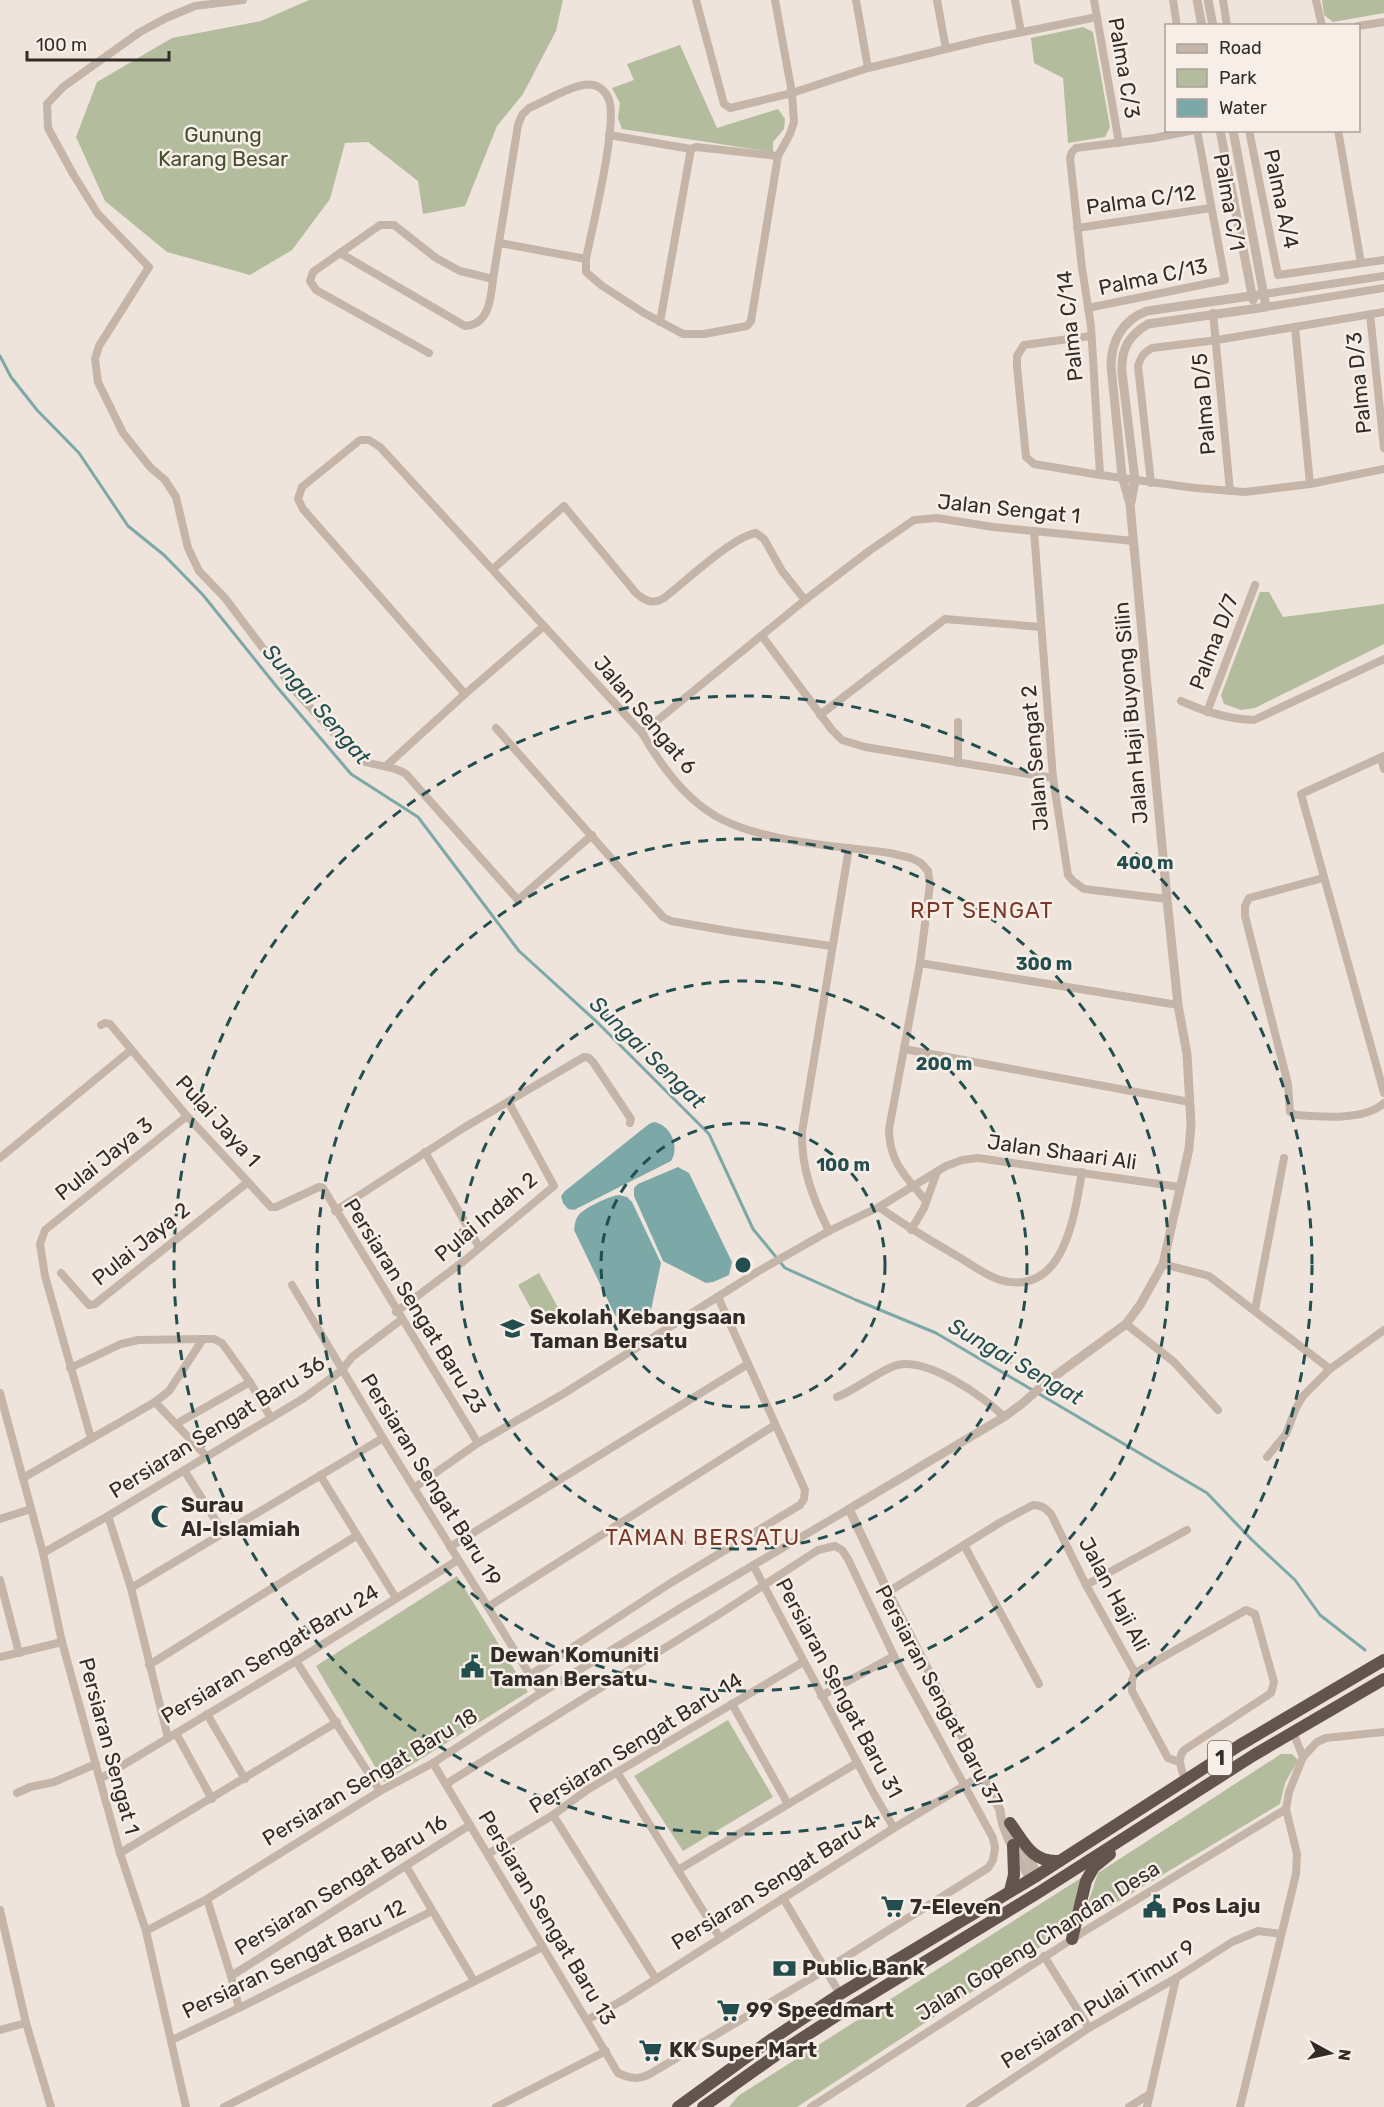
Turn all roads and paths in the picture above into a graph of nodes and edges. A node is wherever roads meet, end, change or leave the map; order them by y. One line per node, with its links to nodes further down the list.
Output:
1 (243, 0): 86 (street)
2 (696, 0): 24 (street)
3 (775, 0): 24 (street)
4 (856, 0): 23 (street)
5 (937, 0): 22 (street)
6 (1015, 0): 21 (street)
7 (1094, 0): 13 (street, Palma C/3)
8 (1173, 0): 15 (street)
9 (1197, 0): 16 (street)
10 (1208, 0): 17 (street)
11 (1223, 0): 18 (street)
12 (1316, 0): 19 (street)
13 (1097, 17): 21 (street); 32 (street, Palma C/3)
14 (1384, 22): 20 (street)
15 (1177, 24)
16 (1202, 24)
17 (1213, 24)
18 (1227, 24)
19 (1322, 24)
20 (1360, 26)
21 (1022, 32): 22 (street)
22 (946, 49): 23 (street)
23 (868, 68): 24 (street)
24 (792, 93): 34 (street)
25 (1184, 132): 32 (street)
26 (1196, 132): 35 (street, Palma C/1)
27 (1220, 132): 47 (street)
28 (1233, 132): 46 (street)
29 (1249, 132): 41 (street, Palma A/4)
30 (1338, 132): 41 (street)
31 (609, 135): 33 (street); 37 (street); 39 (street)
32 (1119, 143): 36 (street, Palma C/14)
33 (691, 149): 34 (street); 54 (street)
34 (778, 156): 54 (street)
35 (1211, 208): 36 (street, Palma C/12); 44 (street, Palma C/1)
36 (1077, 228): 49 (street, Palma C/14)
37 (500, 243): 39 (street); 43 (street)
38 (340, 253): 43 (street); 43 (street); 58 (street)
39 (586, 259): 54 (street)
40 (1384, 260): 41 (street)
41 (1361, 263)
42 (1384, 276): 46 (street)
43 (492, 279)
44 (1225, 280): 49 (street, Palma C/13)
45 (1384, 288): 48 (street)
46 (1264, 294): 47 (street); 48 (street)
47 (1252, 296): 50 (street); 62 (street)
48 (1266, 307): 50 (street)
49 (1088, 308): 56 (street, Palma C/14)
50 (1254, 309): 52 (street)
51 (1384, 312): 53 (street)
52 (1213, 313): 57 (street, Palma D/5); 63 (street)
53 (1370, 314): 55 (street); 59 (street, Palma D/3)
54 (660, 322)
55 (1295, 327): 57 (street); 65 (street)
56 (1091, 336): 61 (street, Palma C/14); 61 (street)
57 (1217, 340): 64 (street); 66 (street, Palma D/5)
58 (429, 353)
59 (1384, 448)
60 (1384, 469): 65 (street)
61 (1100, 475): 62 (street)
62 (1122, 479): 63 (street); 67 (street)
63 (1135, 480): 64 (street); 67 (street)
64 (1150, 483): 66 (street)
65 (1310, 484): 66 (street)
66 (1230, 491)
67 (1130, 504): 69 (street, Jalan Haji Buyong Silin)
68 (1034, 531): 69 (street, Jalan Sengat 1); 72 (street, Jalan Sengat 1); 74 (street, Jalan Sengat 2)
69 (1133, 541): 92 (street, Jalan Haji Buyong Silin)
70 (493, 569): 72 (street); 73 (street, Jalan Sengat 6); 77 (street, Jalan Sengat 6)
71 (1255, 585): 79 (street, Palma D/7)
72 (806, 600): 75 (street, Jalan Sengat 1)
73 (544, 626): 77 (street); 83 (street, Jalan Sengat 6)
74 (1041, 627): 80 (street); 88 (street, Jalan Sengat 2)
75 (762, 636): 80 (street); 83 (street, Jalan Sengat 1)
76 (1384, 659): 79 (street)
77 (465, 694): 86 (street)
78 (1181, 701): 79 (street)
79 (1207, 712)
80 (820, 715): 85 (street)
81 (958, 722): 85 (street)
82 (496, 728): 89 (street)
83 (642, 733): 90 (street, Jalan Sengat 6)
84 (1382, 757): 87 (street); 91 (street)
85 (958, 763): 88 (street)
86 (386, 766): 89 (street)
87 (1384, 769)
88 (1053, 778): 92 (street, Jalan Sengat 2)
89 (592, 836): 93 (street)
90 (849, 848): 93 (street); 94 (street, Jalan Sengat 6)
91 (1323, 878): 99 (street); 102 (street)
92 (1167, 899): 95 (street, Jalan Haji Buyong Silin)
93 (831, 946): 118 (street)
94 (920, 963): 95 (street); 97 (street)
95 (1178, 1005): 100 (street, Jalan Haji Buyong Silin)
96 (101, 1025): 98 (street, Pulai Jaya 1)
97 (904, 1049): 100 (street); 111 (street)
98 (131, 1050): 103 (street, Pulai Jaya 1); 106 (street)
99 (1384, 1093)
100 (1190, 1102): 113 (street, Jalan Haji Buyong Silin)
101 (508, 1103): 104 (street); 105 (street); 119 (street, Pulai Indah 2)
102 (1384, 1103)
103 (187, 1116): 110 (street, Pulai Jaya 1); 131 (street, Pulai Jaya 3)
104 (630, 1123)
105 (424, 1152): 116 (street); 119 (street)
106 (0, 1158)
107 (1284, 1158): 124 (street)
108 (937, 1172): 109 (street, Jalan Shaari Ali); 111 (street, Jalan Shaari Ali); 114 (street)
109 (1082, 1172): 113 (street, Jalan Shaari Ali); 117 (street)
110 (248, 1182): 112 (street, Pulai Jaya 1); 121 (street, Pulai Jaya 2)
111 (913, 1185): 114 (street); 115 (street, Jalan Shaari Ali)
112 (321, 1187): 116 (street, Persiaran Sengat Baru 23)
113 (1180, 1187): 120 (street, Jalan Haji Buyong Silin)
114 (926, 1201): 117 (street)
115 (879, 1207): 117 (street); 118 (street, Jalan Shaari Ali)
116 (335, 1211): 125 (street, Persiaran Sengat Baru 23)
117 (911, 1230)
118 (829, 1231): 123 (street, Jalan Shaari Ali)
119 (480, 1247): 125 (street, Pulai Indah 2)
120 (1163, 1264): 124 (street); 127 (street, Jalan Haji Buyong Silin)
121 (61, 1273)
122 (292, 1285): 133 (street, Persiaran Sengat Baru 19)
123 (718, 1297): 130 (street); 145 (street, Jalan Shaari Ali)
124 (1255, 1310): 132 (street)
125 (396, 1312): 126 (street, Persiaran Sengat Baru 23)
126 (401, 1320): 133 (street, Persiaran Sengat Baru 36); 145 (street, Persiaran Sengat Baru 23)
127 (1126, 1324): 138 (street); 139 (street, Jalan Haji Buyong Silin)
128 (1384, 1330): 132 (street)
129 (203, 1339): 131 (street); 134 (street); 137 (street)
130 (748, 1364): 142 (street); 160 (street)
131 (70, 1368): 144 (street)
132 (1330, 1369): 147 (street)
133 (342, 1370): 140 (street, Persiaran Sengat Baru 36); 143 (street, Persiaran Sengat Baru 19)
134 (250, 1382): 140 (street); 141 (street)
135 (0, 1393): 150 (street, Persiaran Sengat 1)
136 (837, 1397): 139 (street)
137 (155, 1402): 141 (street); 144 (street)
138 (1218, 1410)
139 (1004, 1417): 153 (street, Jalan Haji Buyong Silin)
140 (271, 1418): 146 (street, Persiaran Sengat Baru 36)
141 (176, 1424): 146 (street)
142 (775, 1425): 170 (street); 180 (street)
143 (383, 1437): 149 (street); 151 (street, Persiaran Sengat Baru 19)
144 (91, 1438): 150 (street)
145 (478, 1443): 151 (street, Jalan Shaari Ali)
146 (207, 1457): 148 (street, Persiaran Sengat Baru 36)
147 (1267, 1457)
148 (184, 1470): 154 (street, Persiaran Sengat Baru 36); 157 (street)
149 (320, 1474): 157 (street); 158 (street)
150 (23, 1478): 152 (street, Persiaran Sengat 1)
151 (414, 1488): 160 (street, Persiaran Sengat Baru 19)
152 (31, 1509): 155 (street); 161 (street, Persiaran Sengat 1)
153 (849, 1509): 163 (street, Persiaran Sengat Baru 18); 168 (street)
154 (108, 1516): 161 (street, Persiaran Sengat Baru 36); 167 (street)
155 (0, 1519)
156 (1187, 1530): 165 (street)
157 (223, 1532): 167 (street)
158 (356, 1536): 169 (street); 178 (street)
159 (964, 1545): 165 (street, Jalan Haji Ali); 168 (street, Jalan Haji Ali); 182 (street)
160 (450, 1547): 162 (street, Persiaran Sengat Baru 19)
161 (43, 1553): 171 (street, Persiaran Sengat 1)
162 (458, 1560): 169 (street, Persiaran Sengat Baru 24); 170 (street, Persiaran Sengat Baru 19)
163 (753, 1565): 166 (street, Persiaran Sengat Baru 31); 183 (street, Persiaran Sengat Baru 18)
164 (0, 1580): 172 (street)
165 (1086, 1585): 179 (street, Jalan Haji Ali)
166 (764, 1586): 173 (street, Persiaran Sengat Baru 37); 177 (street, Persiaran Sengat Baru 31); 204 (street)
167 (131, 1588): 178 (street)
168 (888, 1592): 200 (street)
169 (396, 1598): 176 (street, Persiaran Sengat Baru 24)
170 (488, 1607): 180 (street, Persiaran Sengat Baru 19)
171 (62, 1642): 172 (street); 198 (street, Persiaran Sengat 1)
172 (19, 1653): 174 (street)
173 (894, 1656): 185 (street); 205 (street, Persiaran Sengat Baru 37)
174 (0, 1657)
175 (1384, 1660): 184 (highway, 1)
176 (296, 1661): 187 (street, Persiaran Sengat Baru 24); 188 (street)
177 (802, 1662): 185 (street, Persiaran Sengat Baru 31); 186 (street, Persiaran Sengat Baru 14)
178 (149, 1665): 192 (street)
179 (1135, 1673): 197 (street); 197 (street, Jalan Haji Ali)
180 (530, 1675): 183 (street, Persiaran Sengat Baru 19)
181 (1384, 1679): 189 (highway, 1)
182 (1040, 1684)
183 (541, 1693): 195 (street, Persiaran Sengat Baru 18)
184 (1331, 1693): 189 (highway); 193 (highway, 1)
185 (821, 1696): 196 (street, Persiaran Sengat Baru 31)
186 (732, 1704): 199 (street, Persiaran Sengat Baru 14); 209 (street)
187 (207, 1714): 191 (street, Persiaran Sengat Baru 24); 202 (street)
188 (337, 1722): 202 (street); 206 (street)
189 (1293, 1732): 193 (highway); 194 (street); 216 (highway, 1)
190 (1384, 1732): 194 (street)
191 (176, 1733): 192 (street, Persiaran Sengat Baru 24); 208 (street)
192 (168, 1738): 201 (street, Persiaran Sengat Baru 24)
193 (1240, 1745): 203 (highway, 1)
194 (1303, 1757): 210 (street)
195 (433, 1762): 204 (street, Persiaran Sengat Baru 13); 206 (street, Persiaran Sengat Baru 18)
196 (857, 1762): 209 (street); 215 (street, Persiaran Sengat Baru 31)
197 (1179, 1762): 203 (street)
198 (96, 1764): 201 (street, Persiaran Sengat 1); 207 (street)
199 (617, 1772): 212 (street, Persiaran Sengat Baru 14); 222 (street)
200 (982, 1776): 205 (street, Persiaran Sengat Baru 4); 211 (street)
201 (100, 1779): 218 (street, Persiaran Sengat 1)
202 (245, 1779): 208 (street)
203 (1185, 1780): 220 (highway, 1)
204 (446, 1784): 214 (street, Persiaran Sengat Baru 13)
205 (966, 1785): 215 (street, Persiaran Sengat Baru 4); 237 (street, Persiaran Sengat Baru 37)
206 (380, 1791): 226 (street, Persiaran Sengat Baru 18)
207 (17, 1793)
208 (212, 1799): 218 (street)
209 (788, 1804): 222 (street)
210 (1286, 1809): 231 (street); 233 (street, Jalan Gopeng Chandan Desa)
211 (1000, 1810): 213 (street); 217 (street)
212 (553, 1815): 219 (street, Persiaran Sengat Baru 14); 240 (street)
213 (1010, 1822): 220 (highway); 223 (street)
214 (470, 1825): 219 (street, Persiaran Sengat Baru 13); 221 (street, Persiaran Sengat Baru 16)
215 (894, 1828): 225 (street, Persiaran Sengat Baru 4)
216 (1127, 1836): 223 (highway); 233 (highway); 236 (highway, 1)
217 (1013, 1845): 223 (street); 224 (highway)
218 (120, 1853): 230 (street, Persiaran Sengat 1)
219 (488, 1854): 234 (street, Persiaran Sengat Baru 13)
220 (1060, 1861): 223 (highway, 1)
221 (406, 1866): 228 (street); 238 (street, Persiaran Sengat Baru 16)
222 (678, 1870): 232 (street)
223 (1035, 1879): 224 (highway, 1); 236 (highway)
224 (1010, 1891): 242 (highway, 1)
225 (783, 1898): 232 (street, Persiaran Sengat Baru 4); 237 (street)
226 (207, 1899): 230 (street, Persiaran Sengat Baru 18); 238 (street)
227 (0, 1910): 229 (street)
228 (432, 1911): 241 (street); 243 (street, Persiaran Sengat Baru 12)
229 (2, 1926): 245 (street)
230 (146, 1931): 248 (street, Persiaran Sengat 1)
231 (1281, 1934): 239 (street, Persiaran Pulai Timur 9); 261 (street)
232 (720, 1938): 240 (street, Persiaran Sengat Baru 4)
233 (1072, 1939): 235 (street, Jalan Gopeng Chandan Desa)
234 (543, 1947): 241 (street); 244 (street, Persiaran Sengat Baru 13)
235 (1044, 1956): 246 (street); 257 (street, Jalan Gopeng Chandan Desa)
236 (930, 1957): 251 (highway, 1)
237 (825, 1970): 242 (street); 249 (street, Persiaran Sengat Baru 13)
238 (231, 1976): 243 (street)
239 (1176, 1978): 246 (street, Persiaran Pulai Timur 9); 250 (street)
240 (656, 1979): 244 (street, Persiaran Sengat Baru 4)
241 (474, 1981): 254 (street)
242 (840, 1994): 256 (highway, 1)
243 (238, 2008): 248 (street, Persiaran Sengat Baru 12)
244 (587, 2020): 249 (street, Persiaran Sengat Baru 13)
245 (26, 2023): 247 (street); 252 (street)
246 (1089, 2028): 258 (street, Persiaran Pulai Timur 9)
247 (0, 2030)
248 (172, 2040): 253 (street, Persiaran Sengat 1)
249 (606, 2051): 255 (street)
250 (1150, 2094): 259 (street); 260 (street)
251 (708, 2105)
252 (51, 2107)
253 (186, 2107)
254 (224, 2107)
255 (496, 2107)
256 (678, 2107)
257 (811, 2107)
258 (970, 2107)
259 (1129, 2107)
260 (1147, 2107)
261 (1240, 2107)

